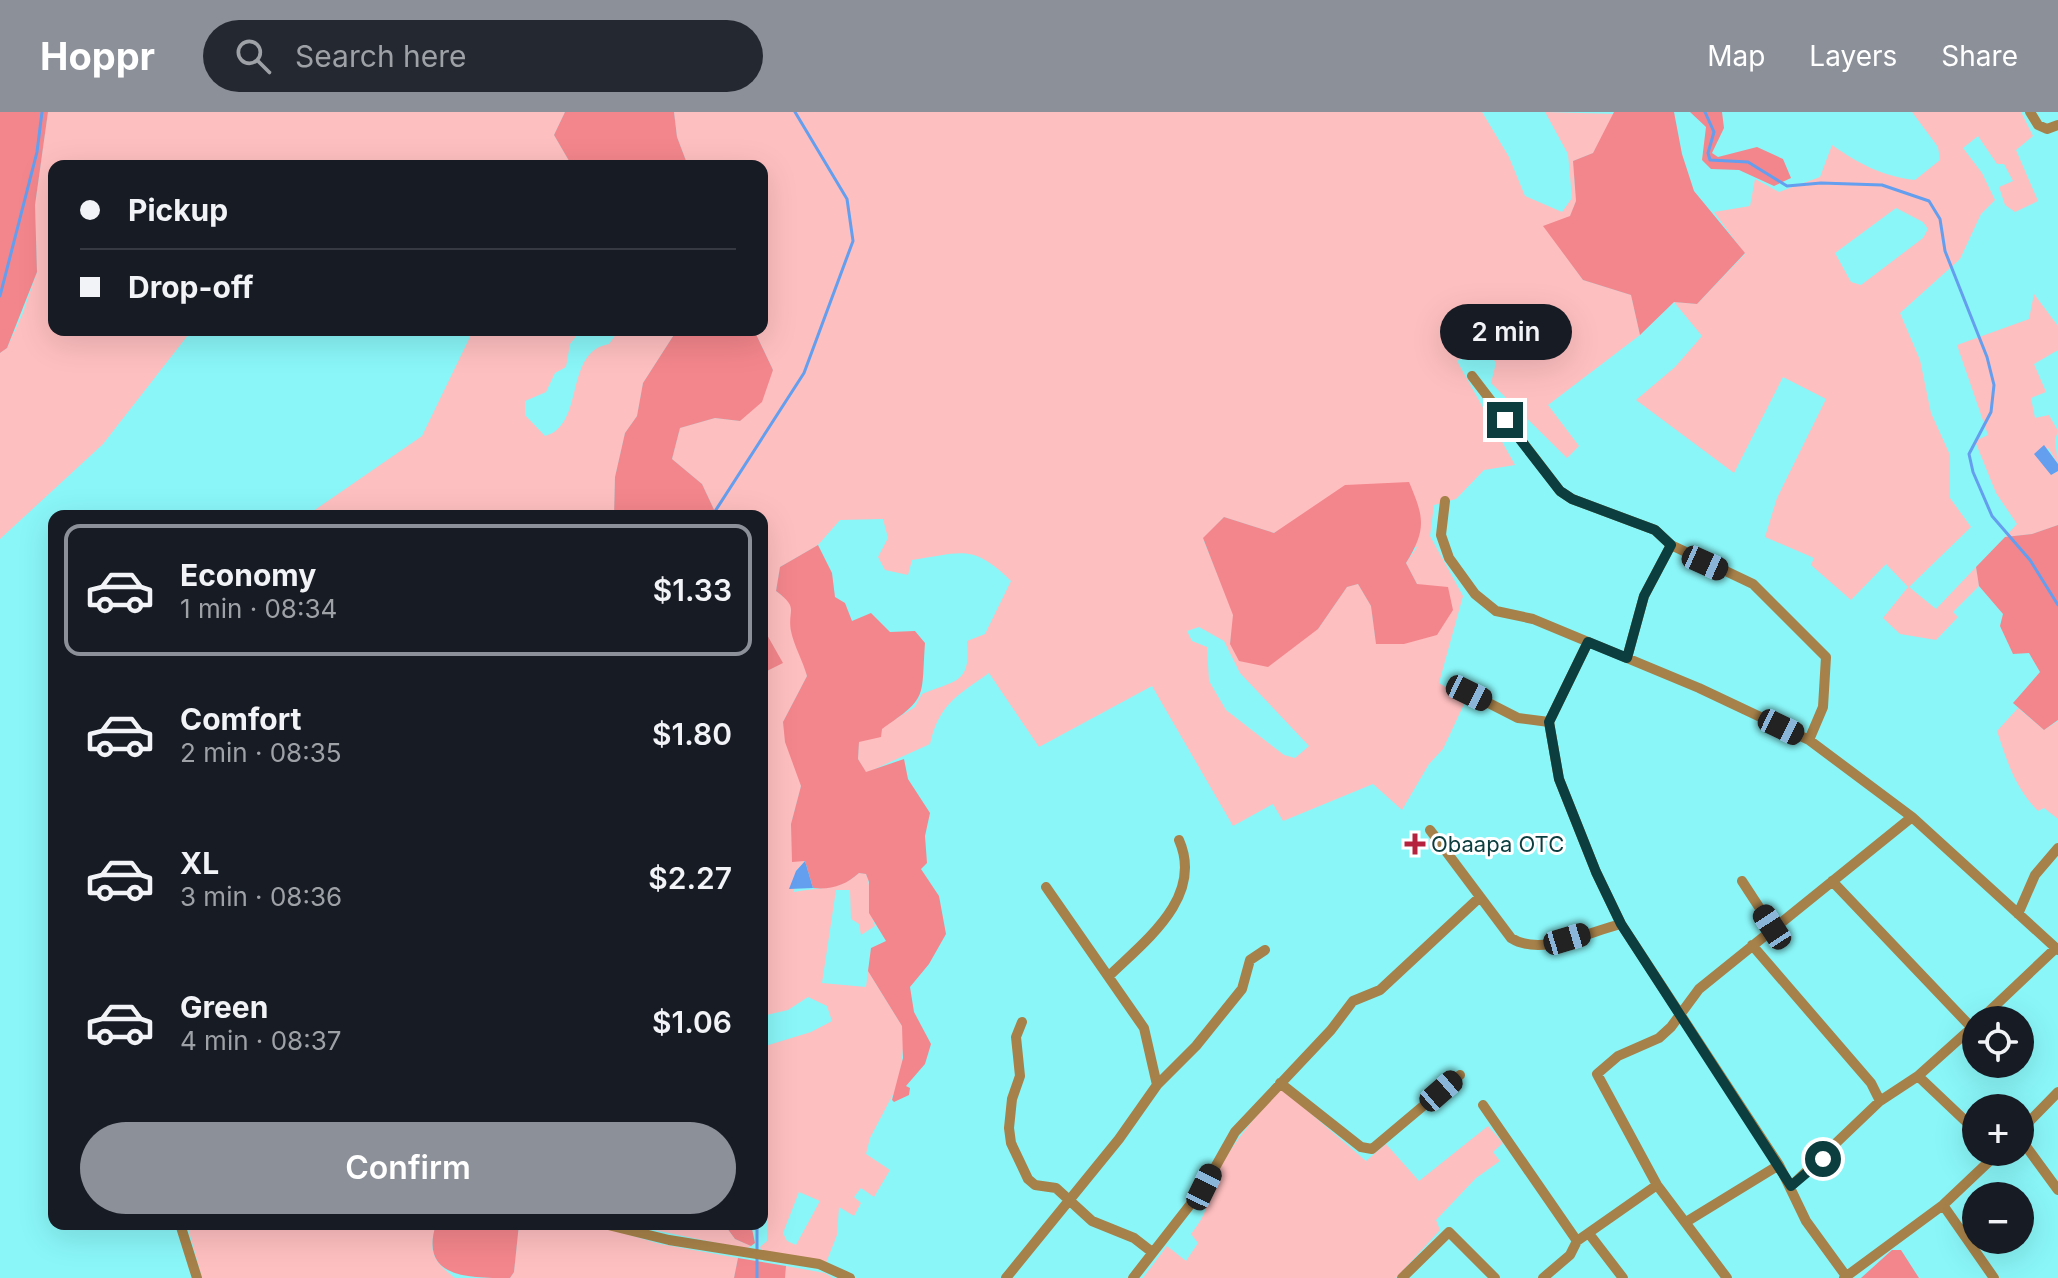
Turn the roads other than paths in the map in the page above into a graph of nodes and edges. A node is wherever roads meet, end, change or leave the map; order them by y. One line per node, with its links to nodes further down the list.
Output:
1 (2030, 112): 2 (street)
2 (2058, 125)
3 (1472, 376): 5 (street)
4 (1445, 501): 6 (street)
5 (1671, 545): 7 (street); 10 (street)
6 (1588, 642): 7 (street); 9 (street)
7 (1627, 658): 10 (street)
8 (1469, 693): 9 (street)
9 (1549, 722): 20 (street)
10 (1809, 740): 11 (street)
11 (1912, 817): 16 (street); 19 (street)
12 (1430, 830): 18 (street)
13 (1179, 840): 25 (street)
14 (2058, 848): 19 (street)
15 (1742, 881): 21 (street)
16 (1832, 881): 21 (street); 28 (street)
17 (1046, 887): 25 (street)
18 (1480, 897): 20 (street); 33 (street)
19 (2018, 914): 23 (street)
20 (1621, 924): 27 (street)
21 (1772, 927): 22 (street)
22 (1752, 945): 27 (street); 36 (street)
23 (2057, 949): 26 (street)
24 (1265, 950): 34 (street)
25 (1109, 976): 34 (street)
26 (1995, 1006)
27 (1682, 1013): 41 (street); 43 (street)
28 (1962, 1014)
29 (1022, 1022): 46 (street)
30 (1962, 1037): 32 (street)
31 (1460, 1075): 33 (street)
32 (1918, 1076): 36 (street); 39 (street)
33 (1280, 1083): 53 (street)
34 (1157, 1085): 46 (street)
35 (2058, 1092): 38 (street)
36 (1880, 1101): 44 (street)
37 (1483, 1105): 52 (street)
38 (2034, 1117)
39 (1962, 1118)
40 (2034, 1157): 45 (street)
41 (1779, 1165): 44 (street); 48 (street)
42 (1983, 1166): 47 (street)
43 (1657, 1185): 48 (street); 51 (street)
44 (1791, 1186): 54 (street)
45 (2058, 1190)
46 (1068, 1197): 53 (street); 57 (street)
47 (1943, 1205): 54 (street); 64 (street)
48 (1686, 1222): 63 (street)
49 (182, 1230): 55 (street)
50 (628, 1230): 56 (street)
51 (1590, 1235): 52 (street); 62 (street)
52 (1577, 1241): 61 (street)
53 (1152, 1252): 58 (street)
54 (1845, 1277)
55 (197, 1278)
56 (850, 1278)
57 (1006, 1278)
58 (1133, 1278)
59 (1402, 1278): 60 (street)
60 (1495, 1278)
61 (1543, 1278)
62 (1623, 1278)
63 (1727, 1278)
64 (1994, 1278)

